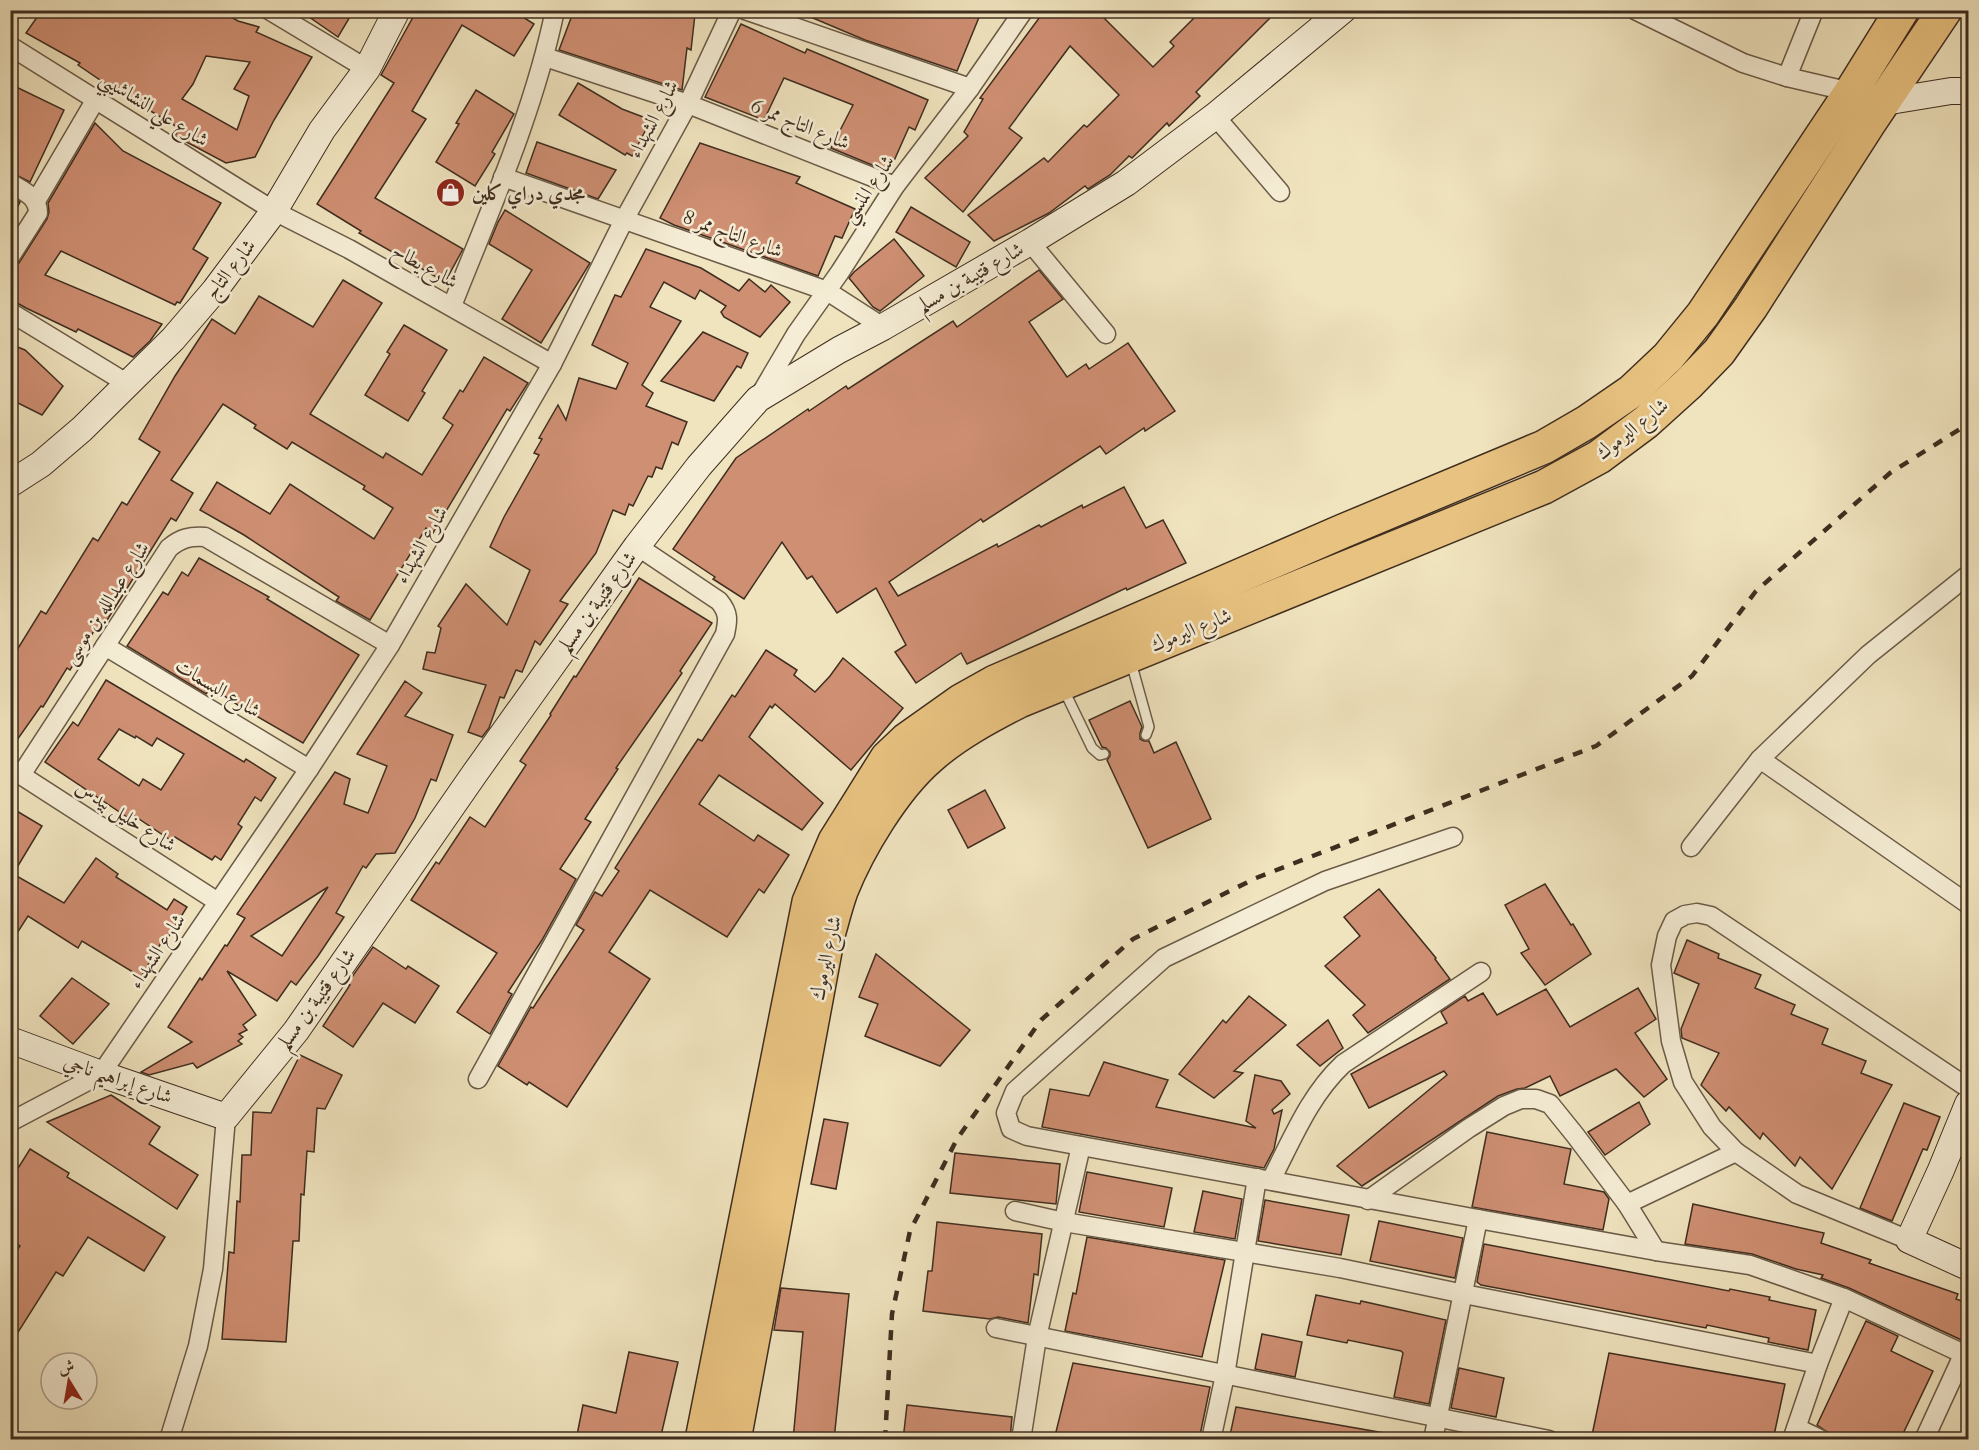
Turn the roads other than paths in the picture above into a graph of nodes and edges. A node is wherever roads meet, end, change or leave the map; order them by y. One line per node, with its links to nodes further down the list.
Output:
1 (269, 10): 14 (street)
2 (397, 10): 14 (street, شارع التاج)
3 (555, 10): 13 (street)
4 (732, 10): 21 (street, شارع الشهداء)
5 (745, 10): 16 (street)
6 (1024, 10): 16 (street, شارع المنسي)
7 (1635, 10): 15 (street)
8 (1814, 10): 15 (street)
9 (1902, 10): 18 (highway, شارع اليرموك)
10 (1945, 10): 20 (highway, شارع اليرموك)
11 (1330, 14): 22 (street, شارع قتيبة بن مسلم)
12 (10, 46): 19 (street, شارع علي النشاشيبي)
13 (545, 57): 21 (street, شارع التاج ممر 6); 23 (street)
14 (367, 69): 28 (street, شارع التاج)
15 (1787, 77): 18 (street)
16 (969, 88): 25 (street, شارع المنسي)
17 (1968, 91): 20 (street)
18 (1851, 92): 20 (street); 86 (highway, شارع اليرموك)
19 (96, 99): 27 (street); 28 (street, شارع علي النشاشيبي)
20 (1884, 102): 45 (highway, شارع اليرموك)
21 (688, 104): 25 (street, شارع التاج ممر 6); 29 (street, شارع الشهداء)
22 (1215, 116): 26 (street); 30 (street, شارع قتيبة بن مسلم)
23 (503, 177): 29 (street, شارع التاج ممر 8); 33 (street)
24 (10, 183): 27 (street)
25 (895, 186): 32 (street, شارع المنسي)
26 (1280, 192)
27 (36, 201): 31 (street)
28 (274, 211): 33 (street, شارع يطاح); 38 (street, شارع التاج)
29 (624, 220): 32 (street, شارع التاج ممر 8); 37 (street, شارع الشهداء)
30 (1030, 242): 35 (street, شارع قتيبة بن مسلم); 36 (street)
31 (10, 257)
32 (827, 291): 35 (street, شارع التاج ممر 8); 39 (street, شارع المنسي)
33 (452, 306): 37 (street, شارع يطاح)
34 (10, 312): 38 (street)
35 (883, 327): 39 (street, شارع قتيبة بن مسلم)
36 (1106, 334)
37 (552, 364): 43 (street, شارع الشهداء)
38 (128, 384): 40 (street, شارع التاج)
39 (758, 399): 41 (street, شارع قتيبة بن مسلم)
40 (10, 484)
41 (637, 546): 59 (street); 62 (street, شارع قتيبة بن مسلم)
42 (1968, 575): 49 (street)
43 (390, 645): 44 (street, شارع عبدالله بن موسى); 50 (street, شارع الشهداء)
44 (105, 646): 50 (street, شارع البسمات); 51 (street, شارع عبدالله بن موسى)
45 (1129, 656): 46 (highway, شارع اليرموك); 47 (lane)
46 (1060, 684): 48 (lane); 87 (highway, شارع اليرموك)
47 (1146, 735)
48 (1104, 754)
49 (1760, 759): 53 (street); 55 (street)
50 (309, 769): 54 (street, شارع الشهداء)
51 (16, 772): 54 (street, شارع خليل بيدس)
52 (1453, 837): 64 (street)
53 (1691, 847)
54 (218, 902): 58 (street, شارع الشهداء)
55 (1968, 904)
56 (1481, 972): 66 (street)
57 (10, 1040): 58 (street, شارع إبراهيم ناجي)
58 (101, 1074): 62 (street, شارع إبراهيم ناجي); 63 (street)
59 (478, 1079)
60 (1968, 1088): 65 (street)
61 (1968, 1104): 72 (street)
62 (226, 1117): 85 (street)
63 (10, 1122)
64 (1081, 1146): 66 (street); 71 (street)
65 (1736, 1152): 68 (street); 72 (street)
66 (1264, 1179): 67 (street); 73 (street)
67 (1368, 1200): 68 (street); 70 (street)
68 (1627, 1204): 74 (street)
69 (1015, 1211): 71 (street)
70 (1478, 1220): 74 (street); 76 (street)
71 (1064, 1221): 73 (street); 79 (street)
72 (1909, 1240): 75 (street)
73 (1244, 1251): 76 (street); 82 (street)
74 (1656, 1251): 77 (street)
75 (1968, 1267)
76 (1464, 1294): 81 (street); 83 (street)
77 (1844, 1298): 80 (street); 81 (street)
78 (996, 1328): 79 (street)
79 (1037, 1338): 82 (street); 88 (street)
80 (1966, 1354): 93 (street)
81 (1818, 1364): 84 (street)
82 (1225, 1375): 83 (street); 89 (street)
83 (1438, 1416): 90 (street); 91 (street)
84 (1794, 1434): 92 (street)
85 (169, 1440)
86 (702, 1440)
87 (734, 1440)
88 (1021, 1440)
89 (1211, 1440)
90 (1433, 1440)
91 (1550, 1440)
92 (1822, 1440)
93 (1924, 1440)

